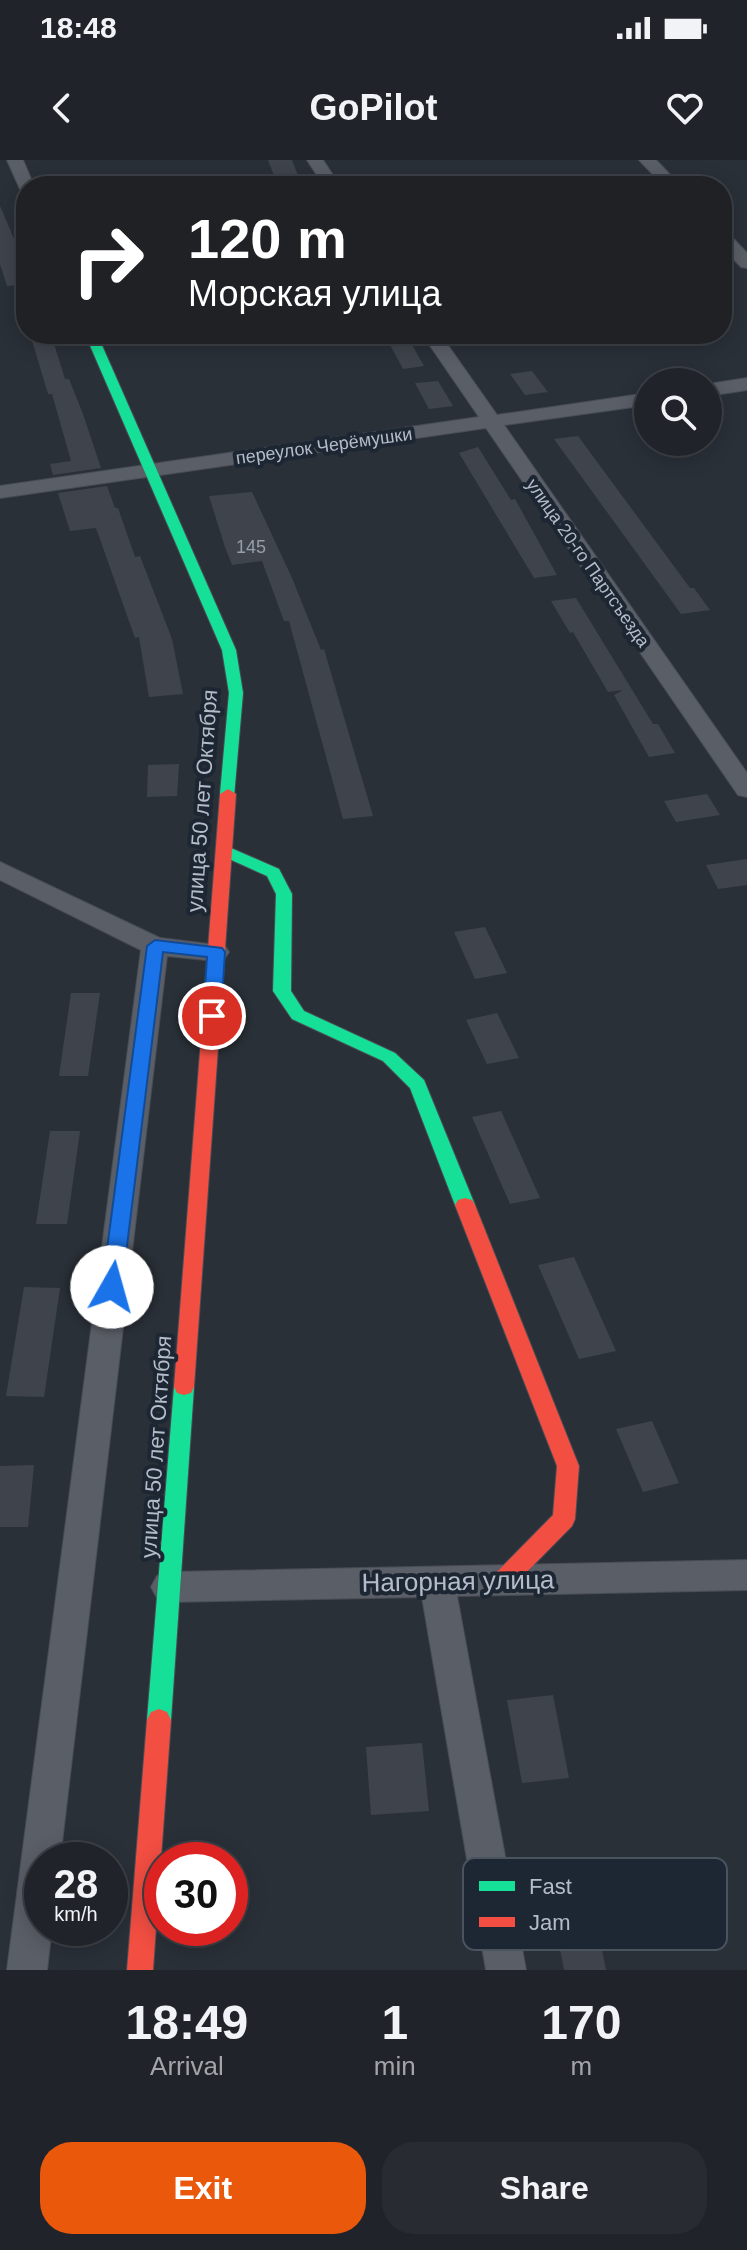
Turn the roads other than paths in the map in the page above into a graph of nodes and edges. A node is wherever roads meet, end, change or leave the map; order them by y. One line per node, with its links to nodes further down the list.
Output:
1 (647, 160): 2 (street)
2 (663, 176)
3 (732, 247): 4 (street)
4 (747, 263)
5 (95, 344): 11 (street, улица 50 лет Октября)
6 (438, 344): 10 (street, улица 20-го Партсъезда)
7 (747, 384): 8 (street)
8 (722, 388)
9 (634, 401): 10 (street, переулок Черёмушки)
10 (489, 422): 11 (street, переулок Черёмушки); 13 (street, улица 20-го Партсъезда)
11 (151, 471): 12 (street, переулок Черёмушки); 14 (street, улица 50 лет Октября)
12 (0, 492)
13 (747, 790)
14 (224, 850): 17 (street, улица 50 лет Октября); 19 (street)
15 (0, 870): 16 (street)
16 (155, 946): 17 (street); 24 (street)
17 (216, 952): 21 (street, улица 50 лет Октября)
18 (747, 1575): 19 (street, Нагорная улица)
19 (504, 1580): 20 (street, Нагорная улица)
20 (437, 1581): 21 (street, Нагорная улица); 22 (street)
21 (169, 1587): 25 (street, улица 50 лет Октября)
22 (486, 1858)
23 (502, 1950): 26 (street)
24 (27, 1970)
25 (140, 1970)
26 (506, 1970)

